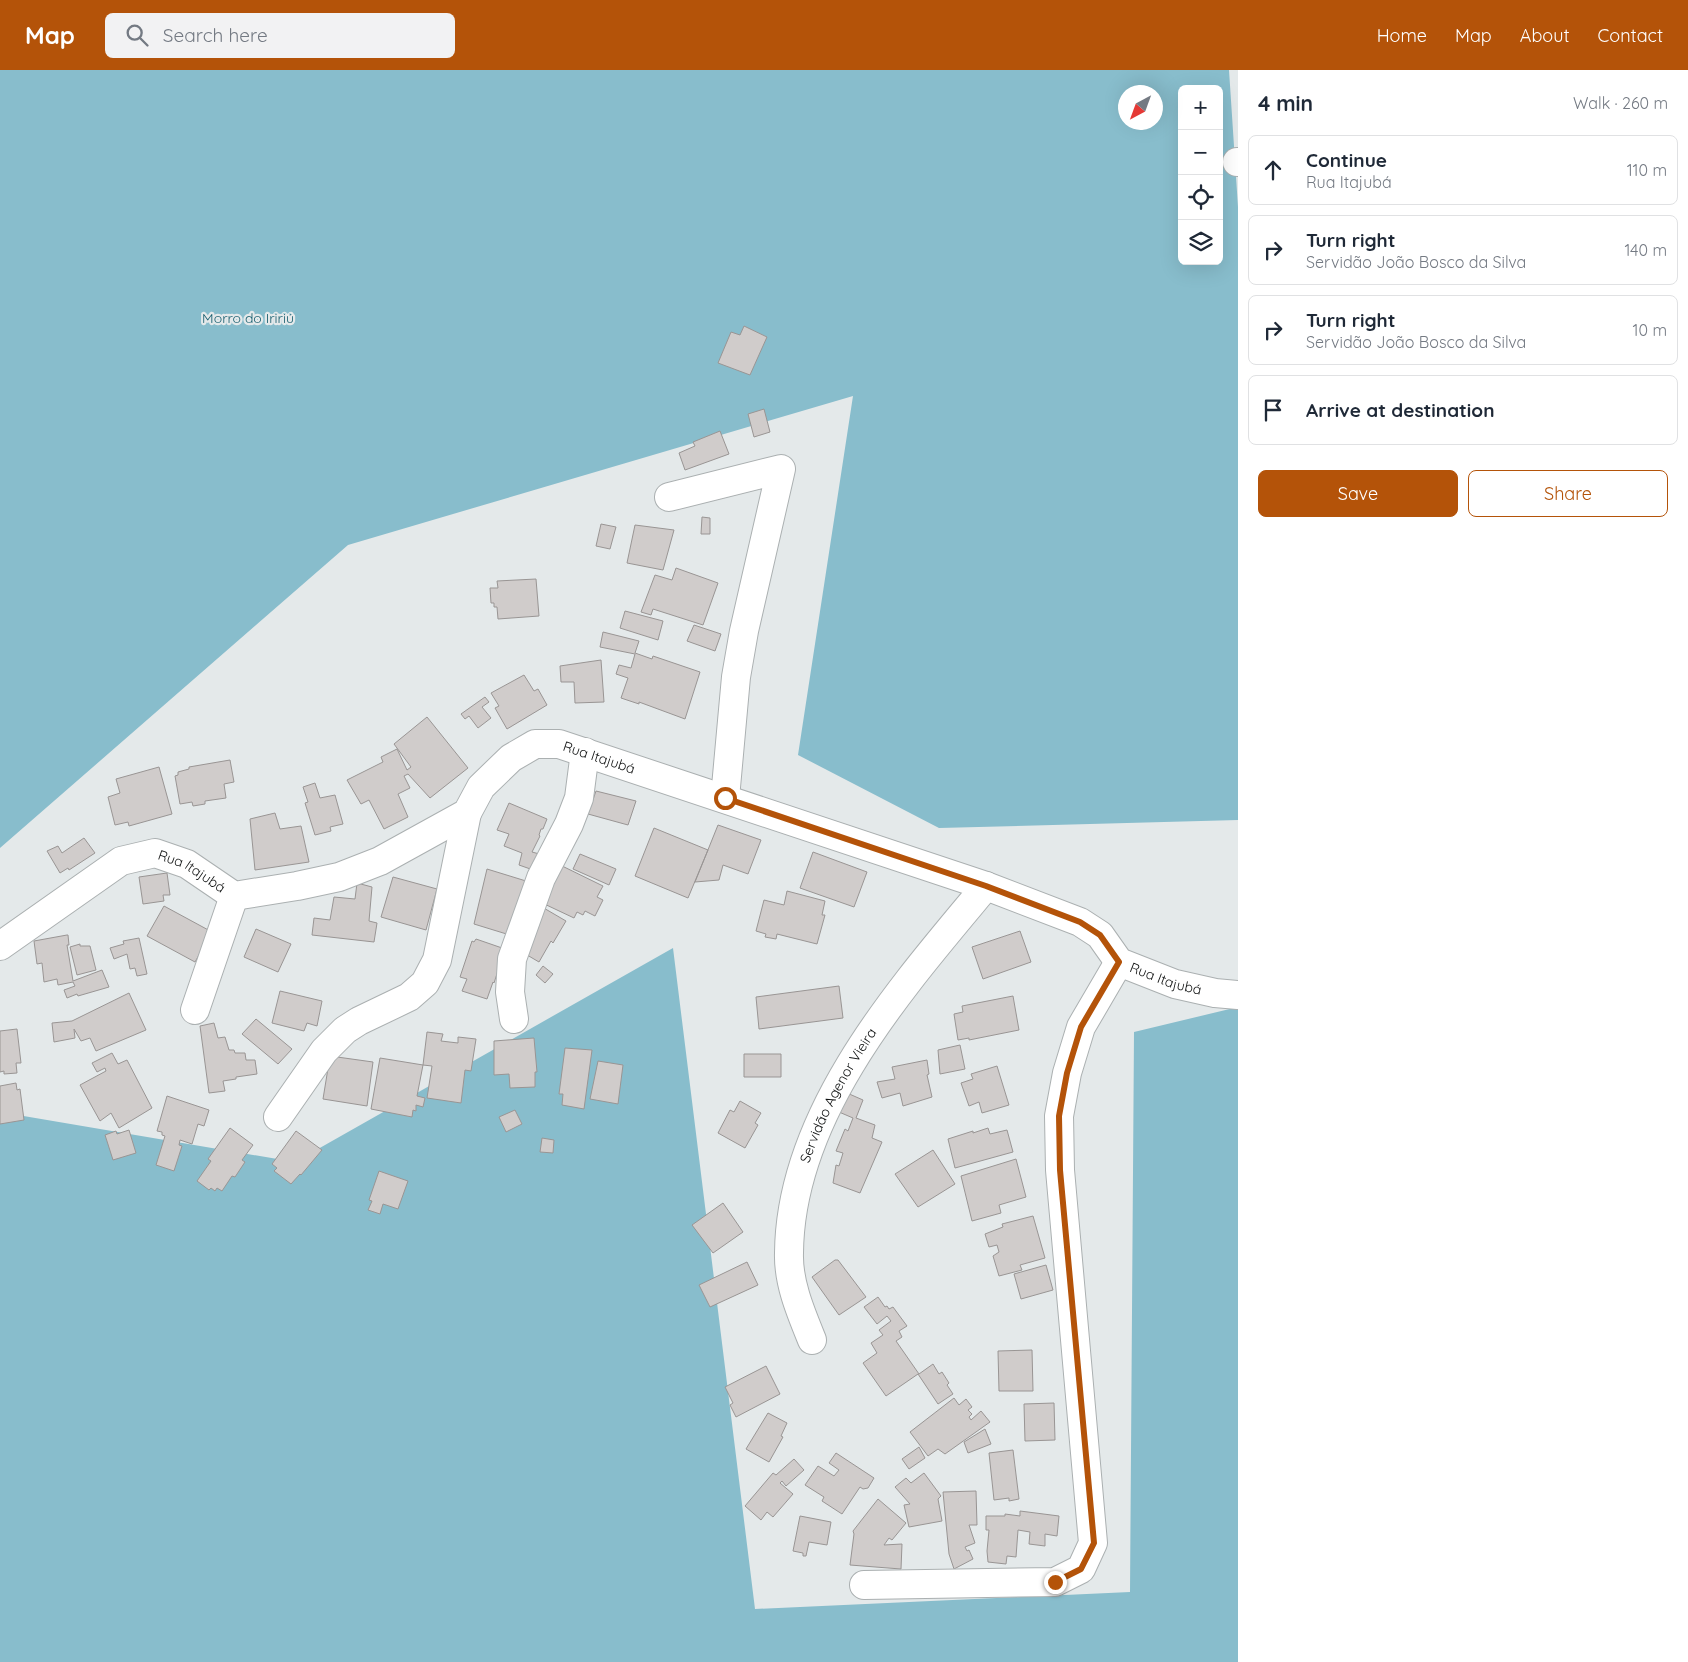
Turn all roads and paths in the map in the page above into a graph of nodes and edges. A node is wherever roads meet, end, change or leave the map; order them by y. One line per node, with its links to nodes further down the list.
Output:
1 (670, 497): 3 (street)
2 (585, 752): 3 (street, Rua Itajubá); 4 (street, Rua Itajubá); 11 (street)
3 (725, 798): 5 (street, Rua Itajubá)
4 (467, 813): 6 (street, Rua Itajubá); 12 (street)
5 (986, 886): 8 (street, Rua Itajubá); 13 (street, Servidão Agenor Vieira)
6 (234, 896): 7 (street, Rua Itajubá); 10 (street)
7 (0, 946)
8 (1119, 962): 9 (street, Rua Itajubá); 14 (street)
9 (1238, 994)
10 (195, 1010)
11 (514, 1019)
12 (278, 1117)
13 (812, 1340)
14 (864, 1585)

